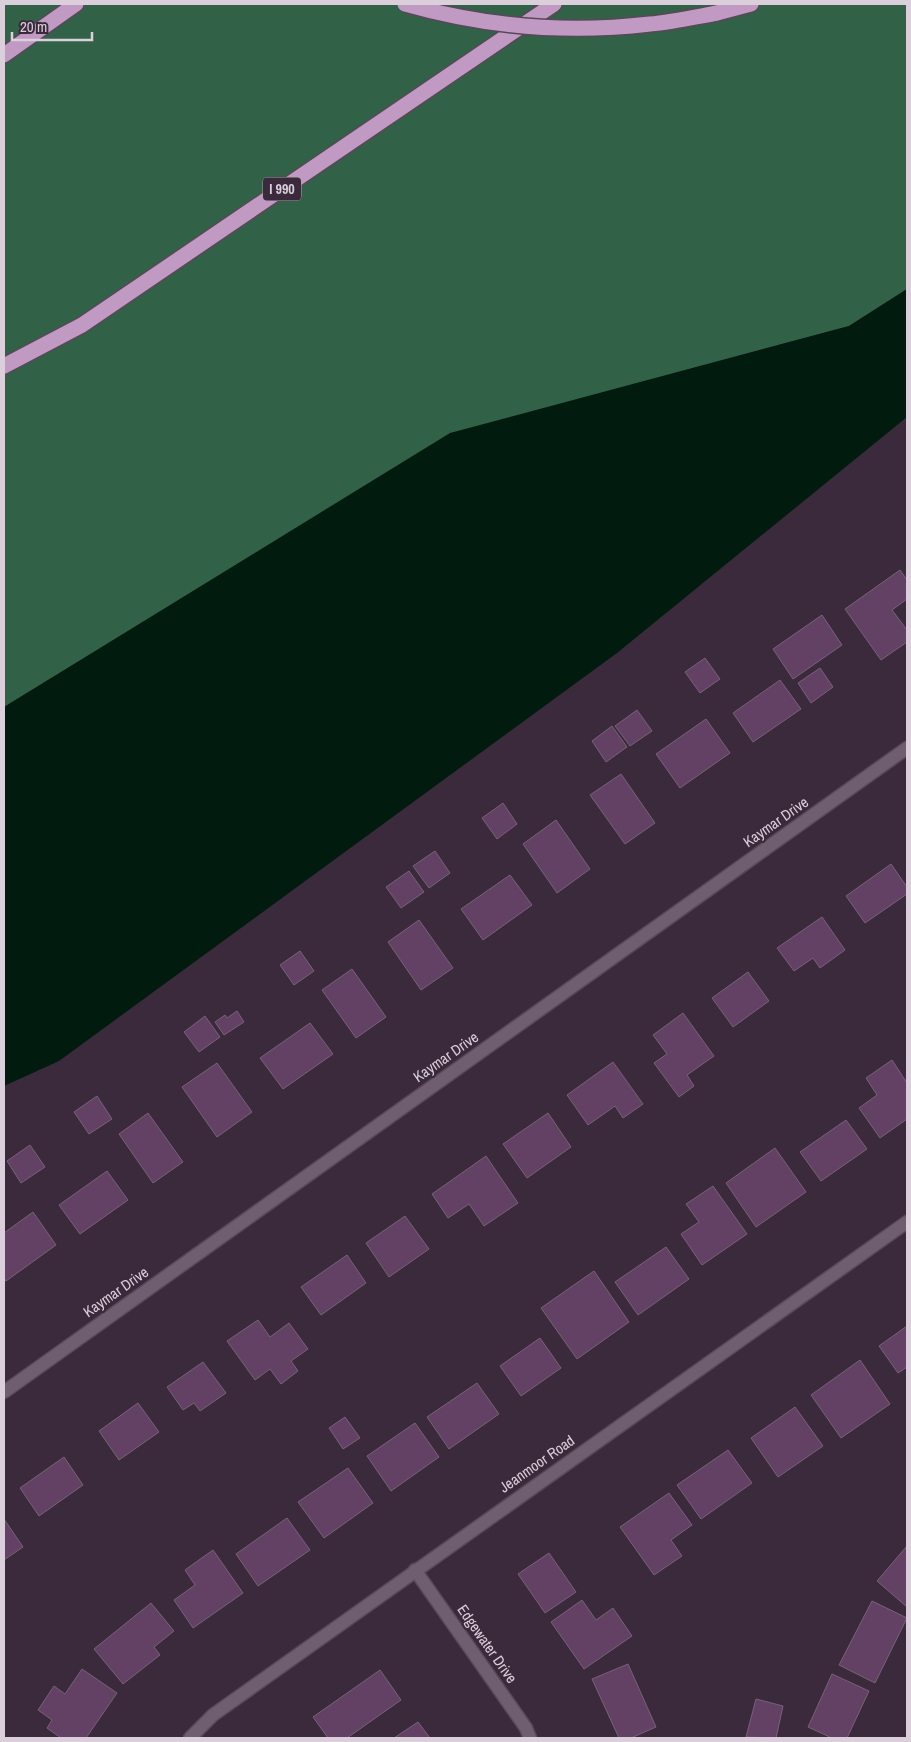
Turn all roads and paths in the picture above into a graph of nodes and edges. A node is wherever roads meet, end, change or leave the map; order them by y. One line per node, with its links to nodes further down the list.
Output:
1 (76, 4): 5 (highway)
2 (405, 4): 4 (highway, bridge)
3 (554, 4): 6 (highway, I 990)
4 (751, 4)
5 (4, 55)
6 (4, 366)
7 (907, 748): 9 (street, Kaymar Drive)
8 (907, 1222): 10 (street, Jeanmoor Road)
9 (4, 1392)
10 (415, 1570): 11 (street, Jeanmoor Road); 12 (street, Edgewater Drive)
11 (190, 1738)
12 (530, 1738)

